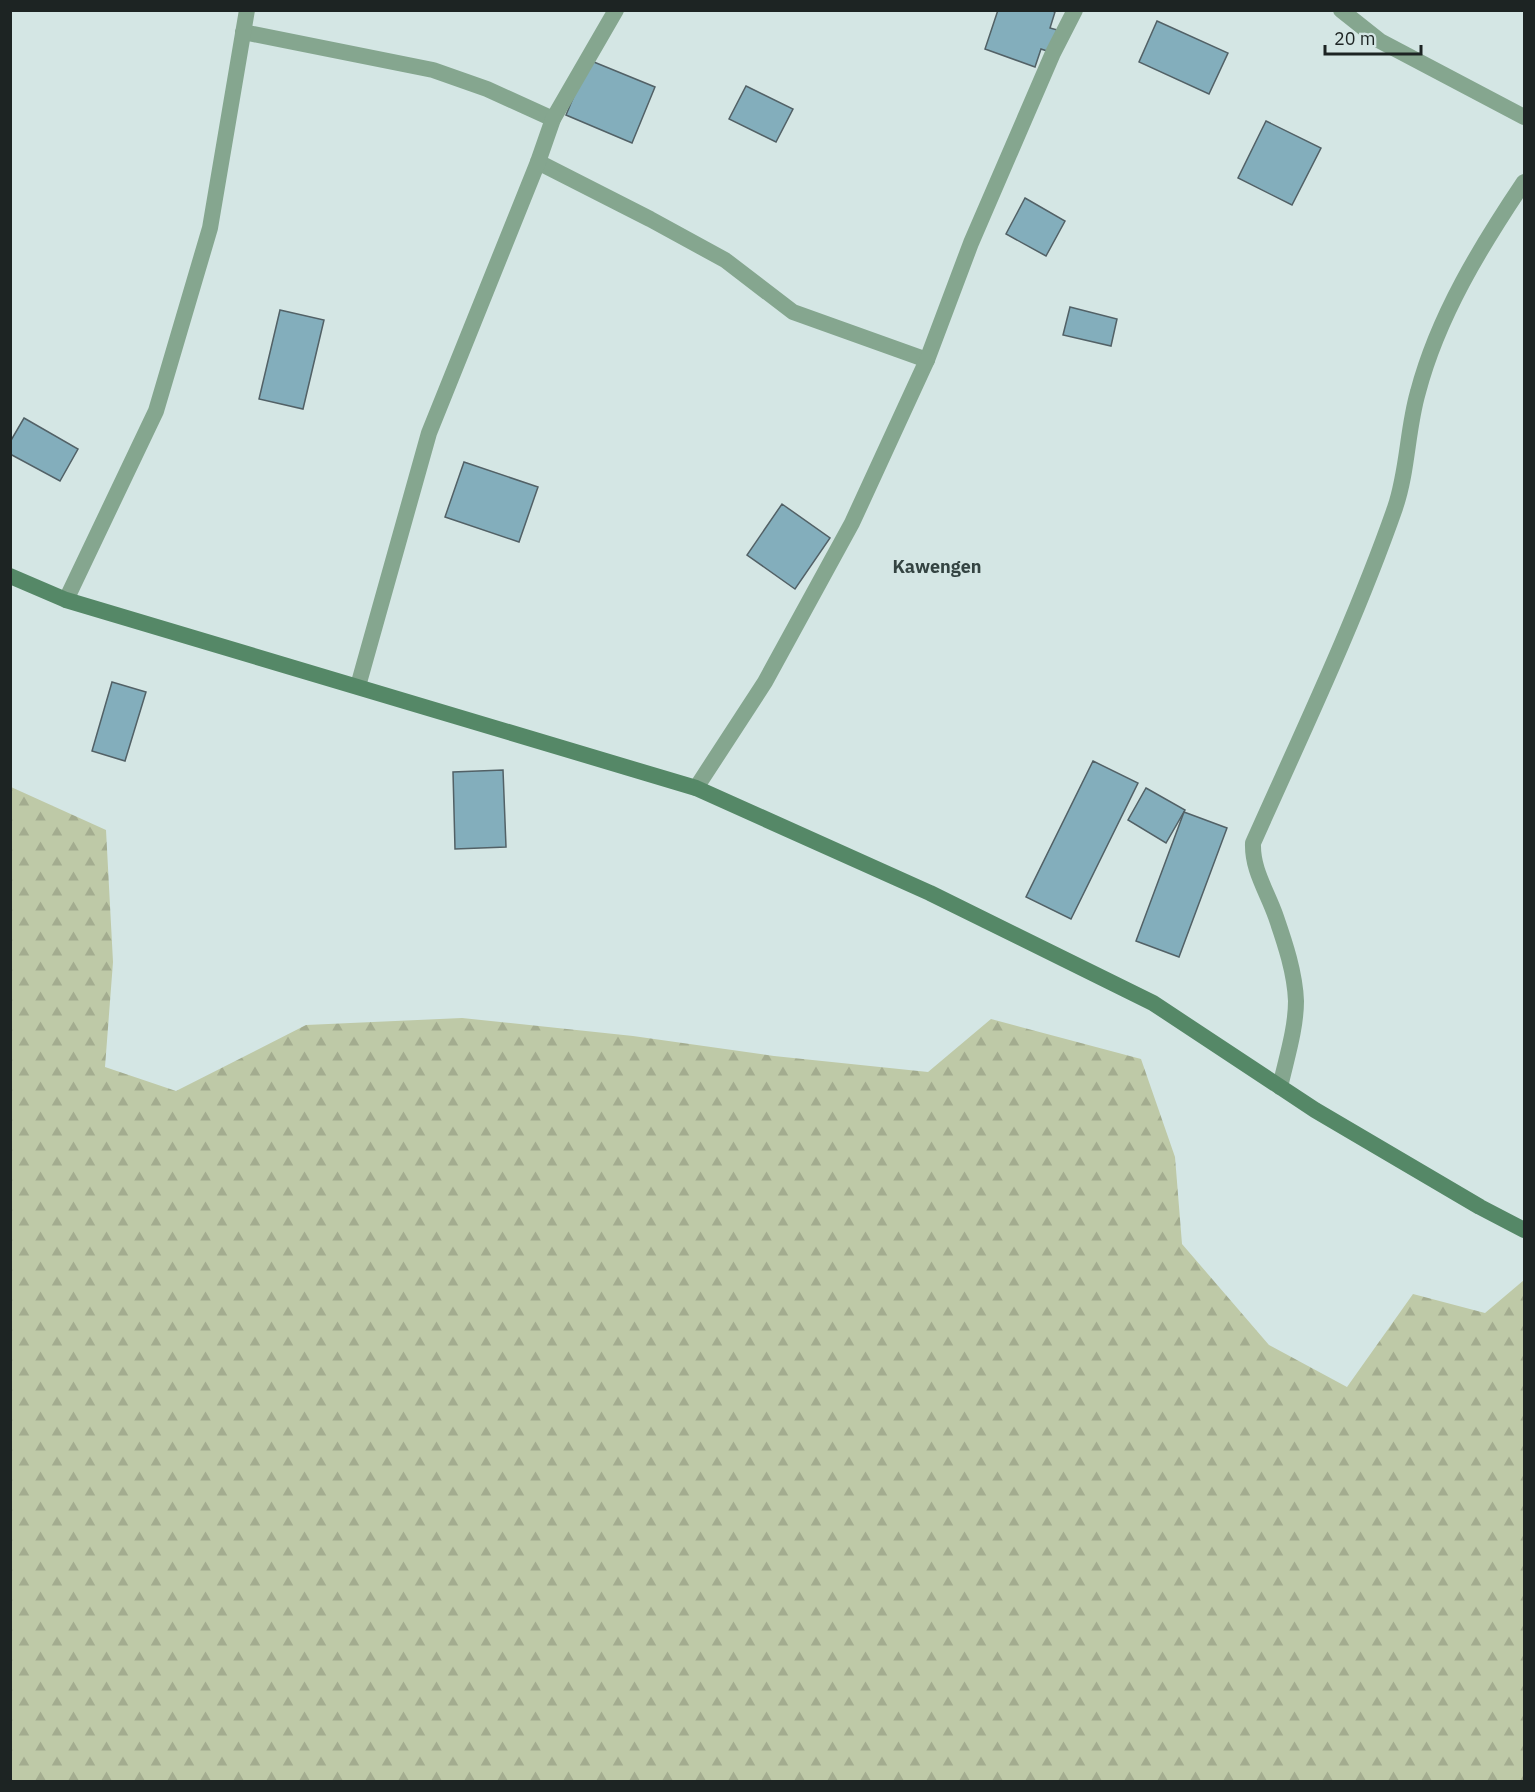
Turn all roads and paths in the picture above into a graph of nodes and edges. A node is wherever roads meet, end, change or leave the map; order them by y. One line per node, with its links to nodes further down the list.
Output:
1 (247, 10): 5 (street)
2 (616, 10): 7 (street)
3 (1075, 10): 10 (street)
4 (1341, 10): 6 (street)
5 (243, 32): 7 (street); 12 (street)
6 (1524, 117)
7 (553, 118): 8 (street)
8 (538, 162): 10 (street); 13 (street)
9 (1524, 182): 15 (street)
10 (927, 360): 14 (street)
11 (10, 576): 12 (main road)
12 (66, 600): 13 (main road)
13 (358, 686): 14 (main road)
14 (696, 788): 15 (main road)
15 (1280, 1087): 16 (main road)
16 (1524, 1230)

